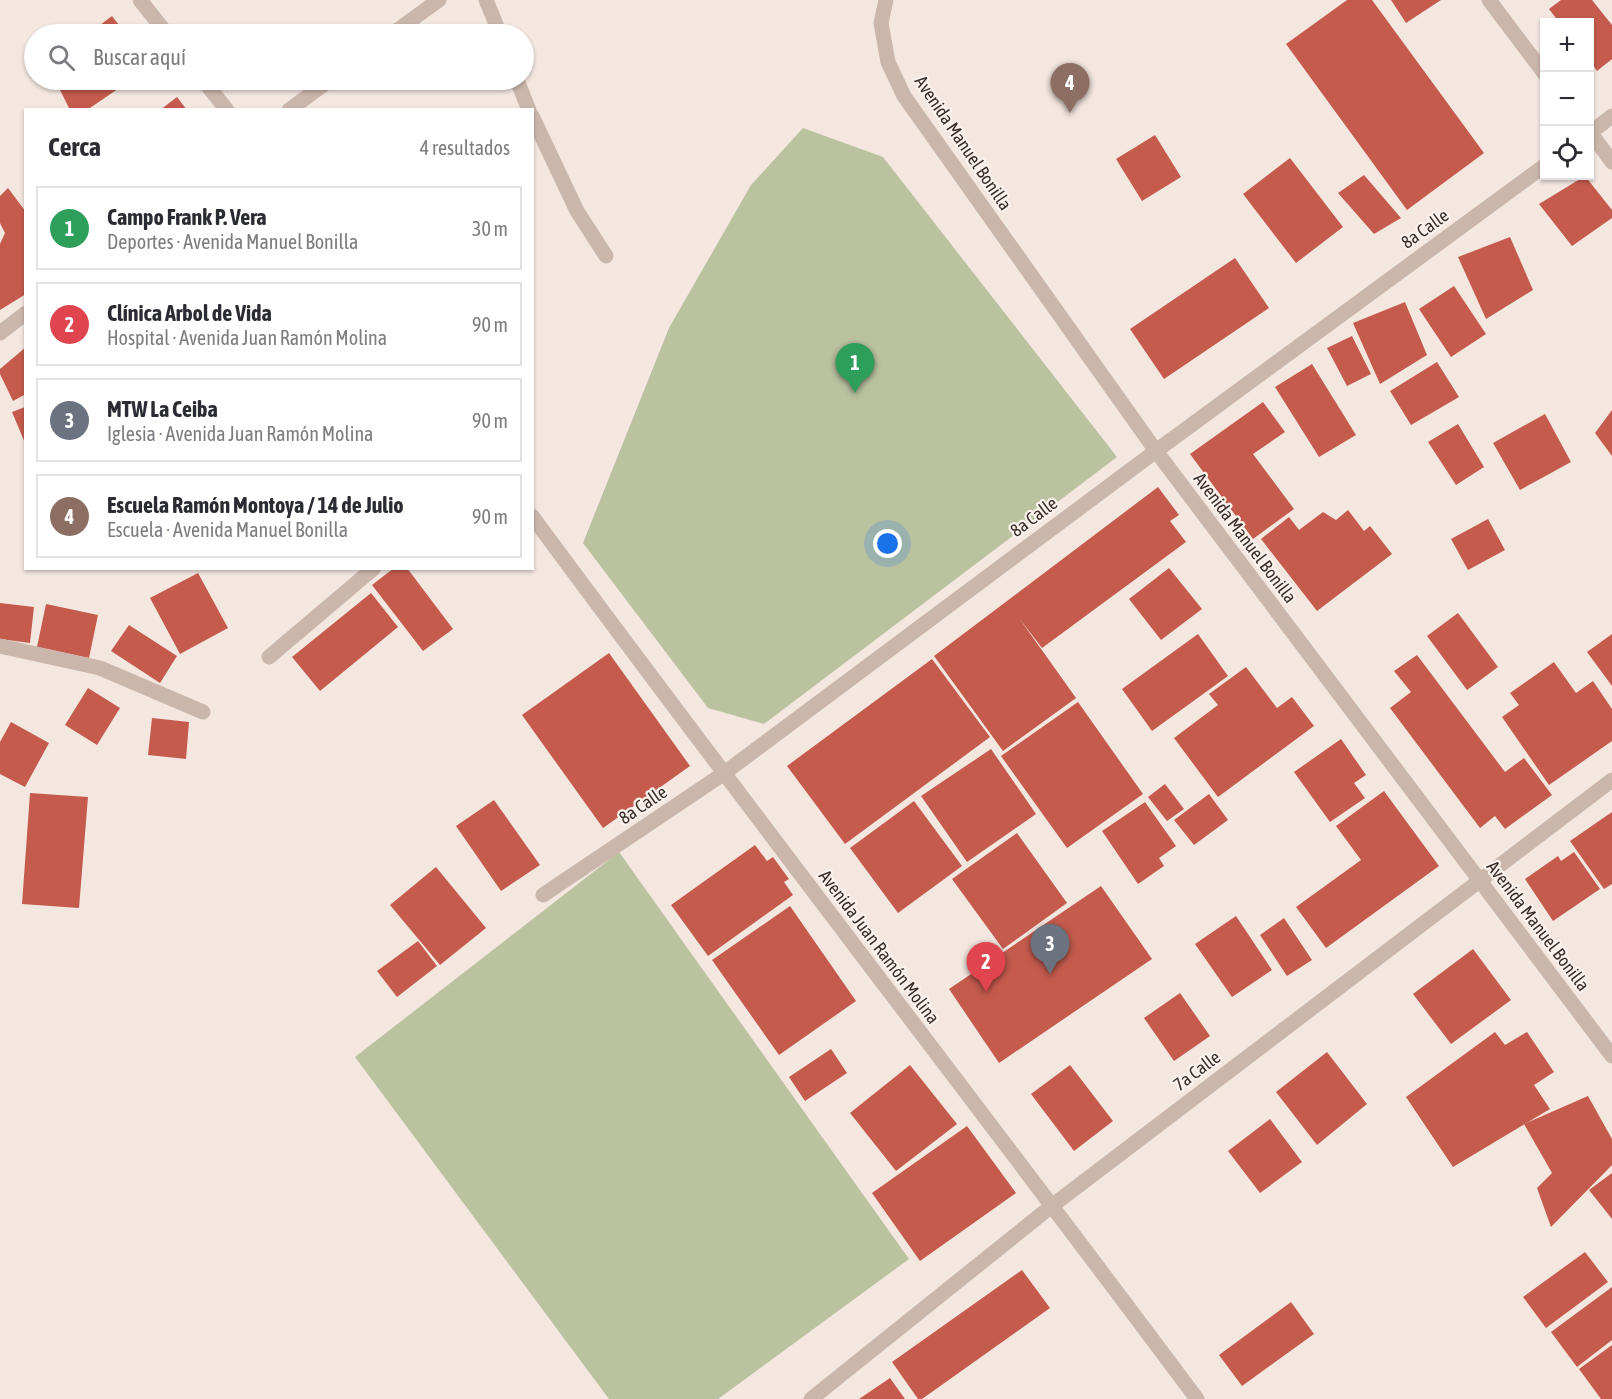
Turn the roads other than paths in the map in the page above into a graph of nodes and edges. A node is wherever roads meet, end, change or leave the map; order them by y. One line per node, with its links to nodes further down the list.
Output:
1 (140, 0): 6 (street)
2 (439, 0): 7 (street)
3 (486, 0): 8 (street)
4 (886, 0): 25 (street, Avenida Manuel Bonilla)
5 (1489, 0): 9 (street)
6 (159, 24)
7 (406, 24)
8 (496, 24)
9 (1544, 72)
10 (211, 90): 13 (street)
11 (316, 90): 14 (street)
12 (521, 90): 15 (street)
13 (225, 108)
14 (292, 108)
15 (528, 108)
16 (1612, 116): 18 (street)
17 (534, 120): 22 (street)
18 (1594, 130)
19 (1594, 138): 20 (street)
20 (1612, 162)
21 (1540, 170): 25 (street, 8a Calle)
22 (606, 256)
23 (24, 315): 24 (street)
24 (0, 333)
25 (1156, 451): 31 (street, 8a Calle); 33 (street, Avenida Manuel Bonilla)
26 (534, 519): 31 (street, Avenida Juan Ramón Molina)
27 (372, 570): 29 (street)
28 (0, 646): 30 (street)
29 (269, 657)
30 (203, 712)
31 (723, 774): 34 (street, 8a Calle); 36 (street, Avenida Juan Ramón Molina)
32 (1612, 780): 33 (street, 7a Calle)
33 (1479, 881): 35 (street, Avenida Manuel Bonilla); 36 (street, 7a Calle)
34 (543, 895)
35 (1612, 1056)
36 (1053, 1205): 37 (street, 7a Calle); 38 (street, Avenida Juan Ramón Molina)
37 (811, 1399)
38 (1197, 1399)

